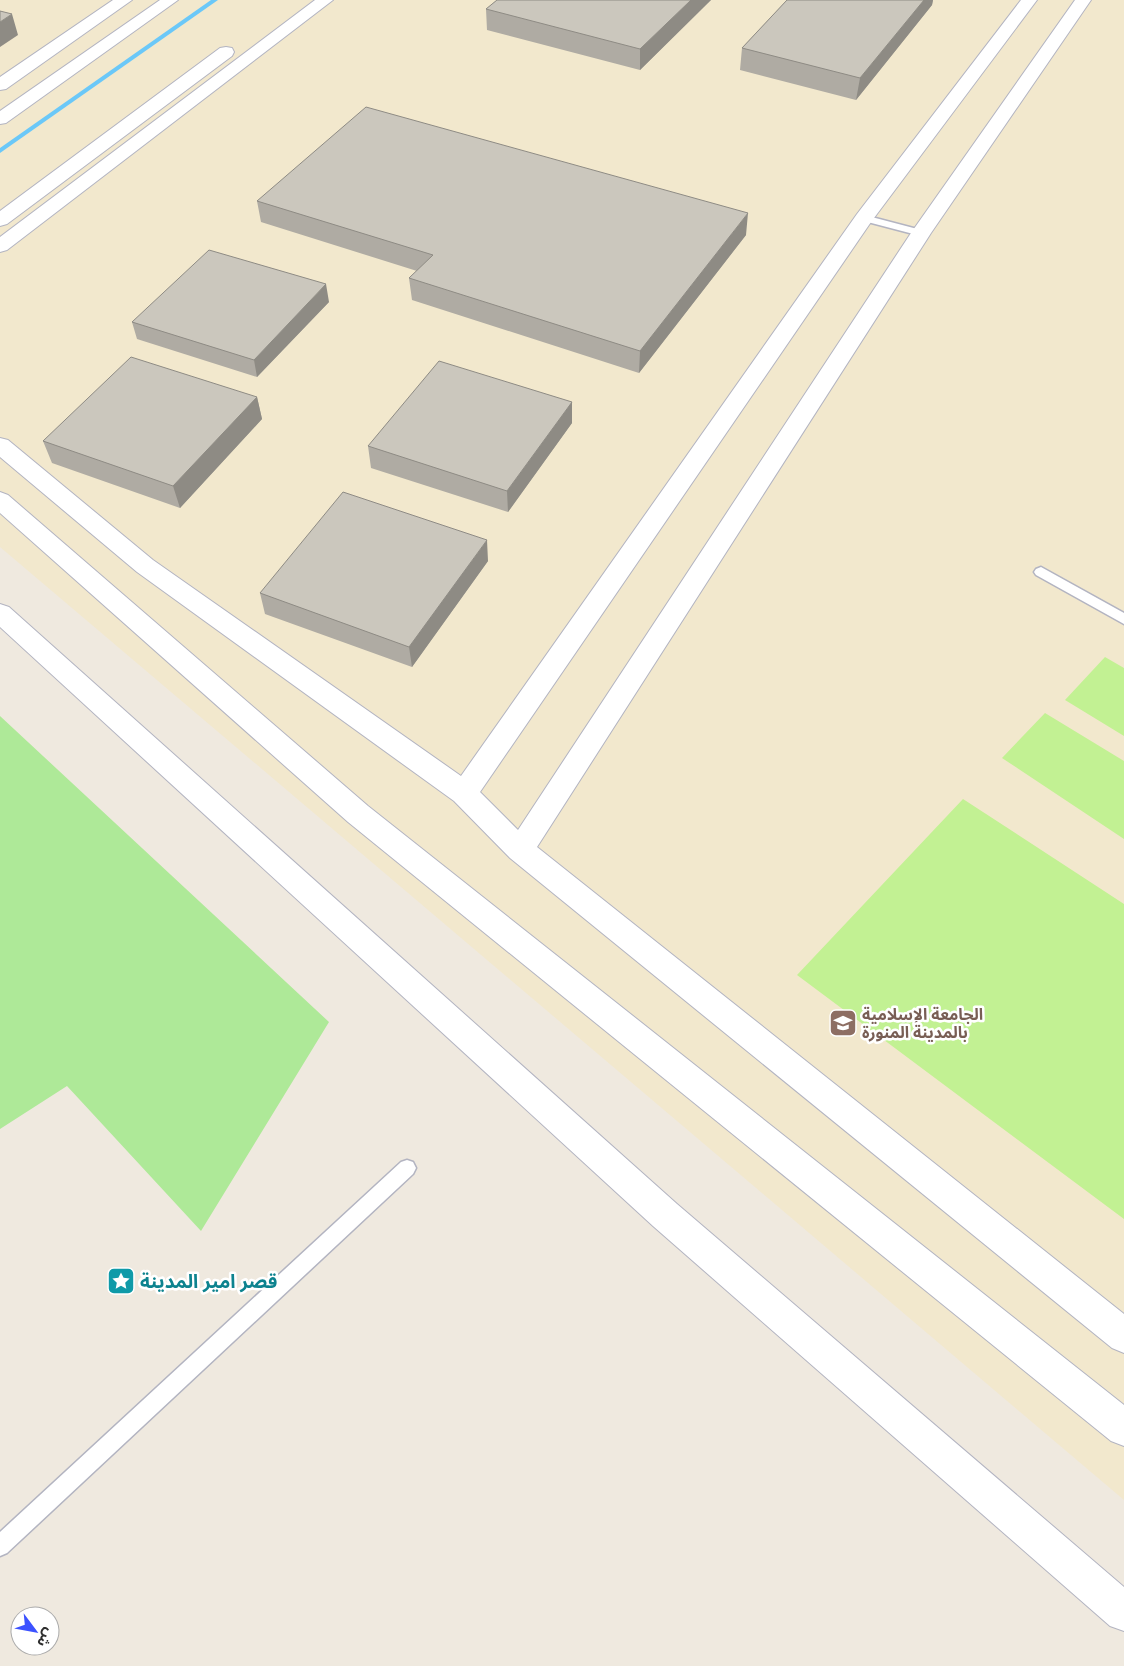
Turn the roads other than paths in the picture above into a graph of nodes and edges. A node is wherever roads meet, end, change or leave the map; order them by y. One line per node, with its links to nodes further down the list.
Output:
1 (124, 0): 7 (street)
2 (170, 0): 8 (street)
3 (325, 0): 12 (street)
4 (1029, 0): 9 (street)
5 (1083, 0): 11 (street)
6 (239, 42): 10 (street)
7 (0, 84)
8 (0, 119)
9 (864, 218): 11 (lane); 18 (street)
10 (0, 220)
11 (921, 233): 19 (street)
12 (0, 246)
13 (0, 445): 18 (street)
14 (0, 500): 22 (street)
15 (1041, 572): 17 (lane)
16 (0, 613): 24 (street)
17 (1124, 620)
18 (464, 793): 19 (street)
19 (520, 850): 21 (street)
20 (407, 1168): 23 (lane)
21 (1124, 1336)
22 (1124, 1428)
23 (0, 1546)
24 (1124, 1612)

